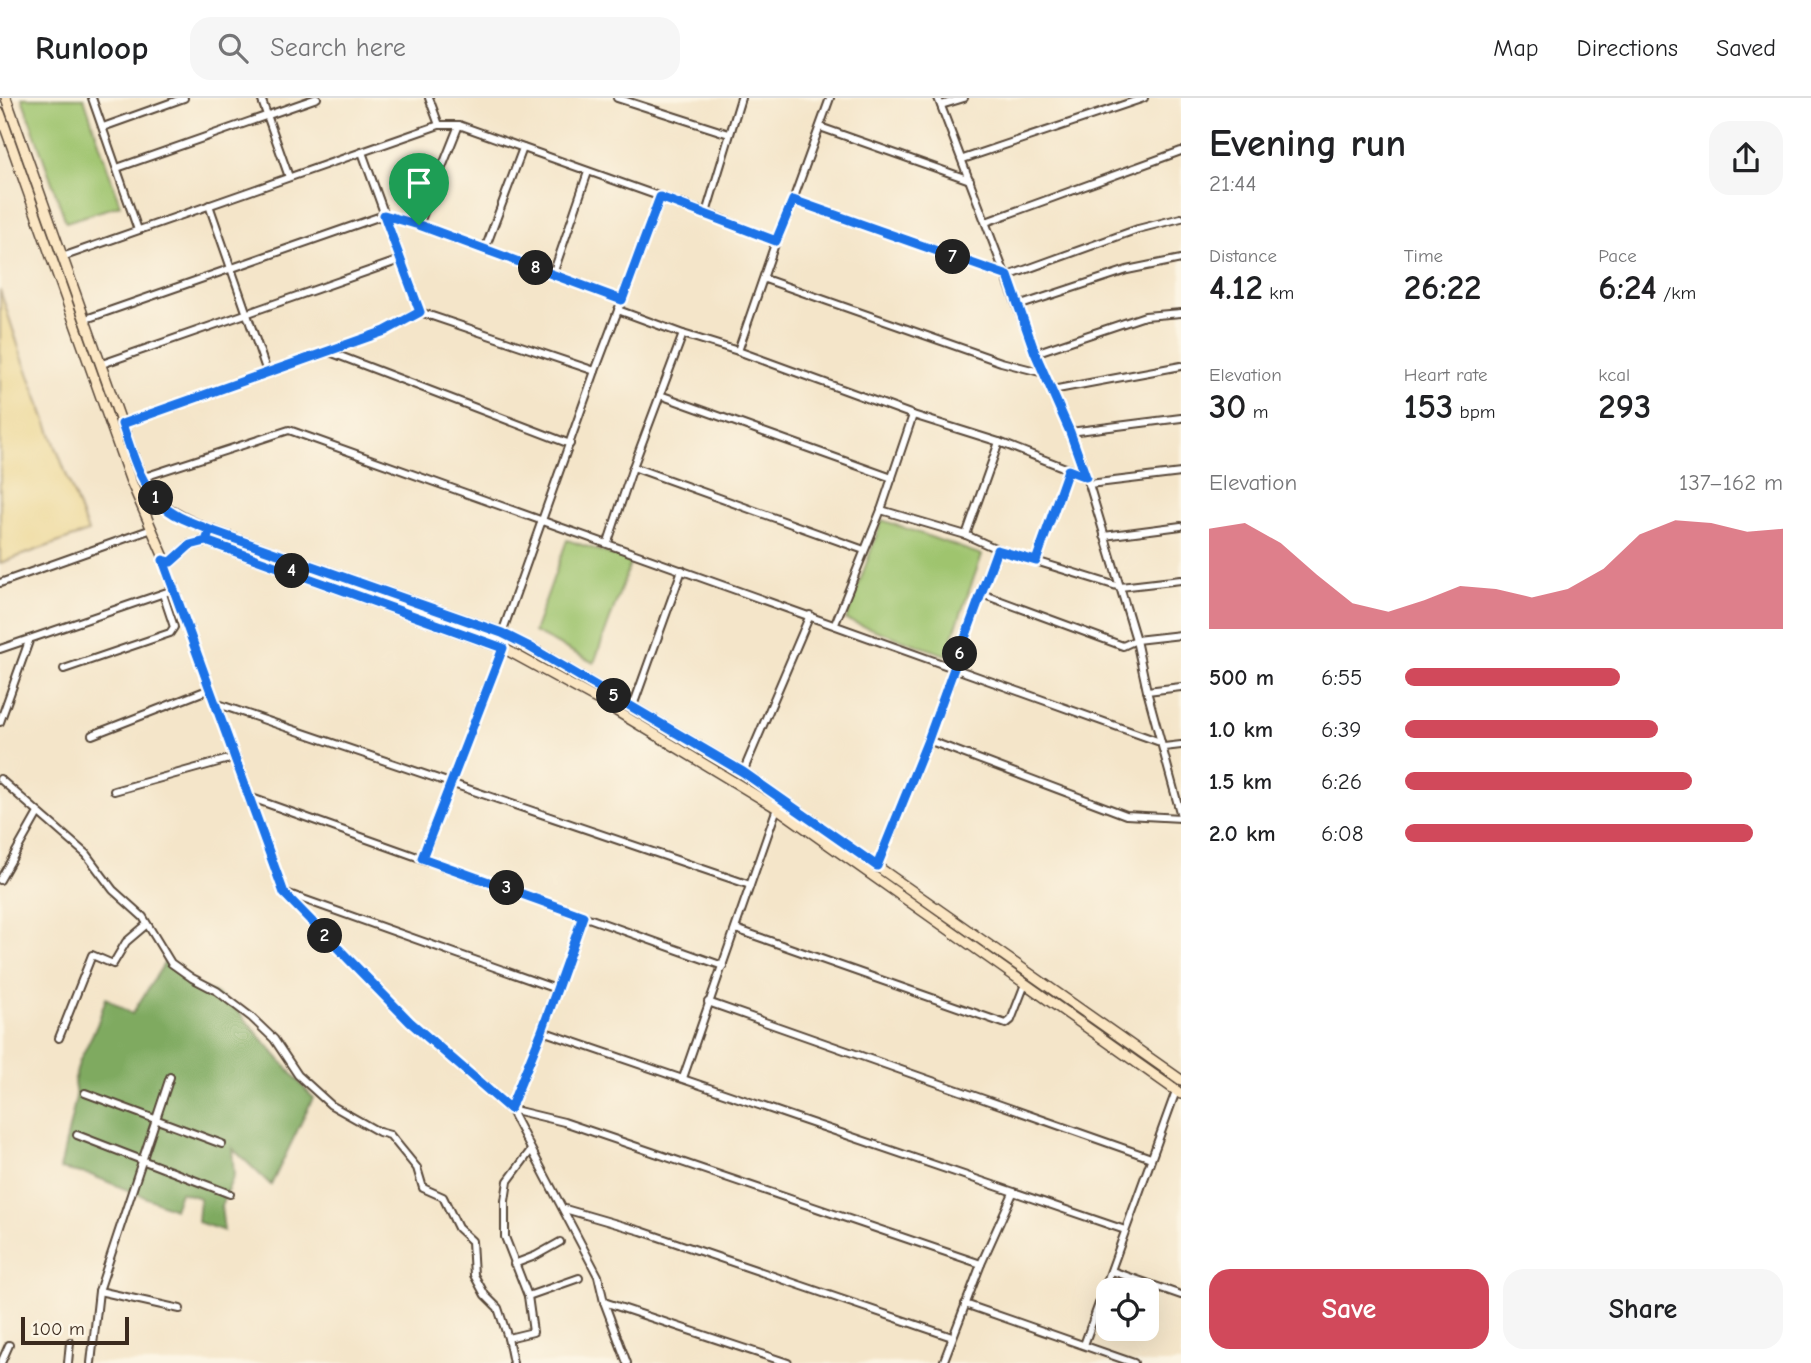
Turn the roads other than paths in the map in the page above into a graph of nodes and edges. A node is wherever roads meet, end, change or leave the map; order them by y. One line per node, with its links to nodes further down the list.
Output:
1 (6, 98): 39 (main road)
2 (92, 98): 17 (street)
3 (184, 98): 17 (street)
4 (261, 98): 14 (street)
5 (317, 98): 14 (street)
6 (429, 98): 15 (street)
7 (617, 98): 19 (street)
8 (741, 98): 19 (street)
9 (830, 98): 18 (street)
10 (964, 98): 12 (street)
11 (1144, 98): 23 (street)
12 (940, 102): 23 (street)
13 (0, 113): 79 (main road)
14 (267, 115): 24 (street); 26 (street)
15 (439, 125): 16 (street); 22 (street)
16 (459, 125): 20 (street); 35 (street)
17 (103, 127): 24 (street)
18 (820, 127): 27 (street); 29 (street)
19 (729, 134): 31 (street)
20 (523, 148): 25 (street); 38 (street)
21 (1181, 151): 34 (street)
22 (362, 152): 26 (street); 32 (street)
23 (963, 159): 27 (street)
24 (117, 168): 36 (street)
25 (588, 172): 28 (street); 43 (street)
26 (289, 177): 30 (street)
27 (971, 180): 34 (street)
28 (660, 197): 31 (street); 46 (street)
29 (793, 200): 37 (street); 44 (street)
30 (209, 205): 36 (street); 42 (street)
31 (706, 213): 37 (street)
32 (384, 215): 35 (street); 41 (street); 42 (street)
33 (1181, 218): 44 (street)
34 (986, 222): 44 (street)
35 (419, 225): 38 (street)
36 (138, 230): 39 (street)
37 (776, 241): 45 (street)
38 (485, 249): 43 (street)
39 (62, 257): 52 (main road)
40 (1181, 259): 47 (street)
41 (400, 260): 49 (street); 50 (street)
42 (231, 268): 50 (street); 52 (street)
43 (553, 274): 46 (street)
44 (1008, 276): 47 (street)
45 (765, 279): 55 (street); 61 (street)
46 (622, 300): 48 (street)
47 (1018, 306): 56 (street)
48 (618, 310): 53 (street); 59 (street)
49 (420, 312): 54 (street); 59 (street)
50 (247, 313): 57 (street); 60 (street)
51 (1181, 313): 56 (street)
52 (86, 319): 57 (main road)
53 (683, 334): 55 (street); 63 (street)
54 (327, 351): 60 (street); 69 (street)
55 (738, 351): 64 (street)
56 (1035, 353): 61 (street)
57 (102, 364): 66 (main road)
58 (1181, 366): 62 (street)
59 (595, 371): 69 (street)
60 (267, 372): 66 (street)
61 (1044, 373): 62 (street)
62 (1052, 390): 67 (street)
63 (660, 396): 70 (street); 74 (street)
64 (913, 415): 68 (street); 74 (street)
65 (1181, 418): 67 (street)
66 (122, 424): 73 (main road)
67 (1070, 432): 75 (street)
68 (999, 442): 71 (street); 81 (street)
69 (570, 444): 77 (street)
70 (633, 467): 84 (street); 85 (street)
71 (1068, 470): 75 (street); 88 (street)
72 (1181, 472): 75 (street)
73 (141, 478): 77 (street); 80 (main road)
74 (892, 478): 76 (street)
75 (1088, 480): 82 (street)
76 (881, 510): 81 (street); 85 (street)
77 (541, 519): 84 (street); 98 (street)
78 (1181, 526): 82 (street)
79 (152, 530): 87 (main road); 91 (street)
80 (210, 530): 83 (main road); 98 (main road)
81 (966, 536): 86 (street)
82 (1104, 536): 92 (street)
83 (206, 541): 87 (main road); 102 (main road)
84 (608, 542): 89 (street)
85 (864, 550): 97 (street)
86 (997, 550): 88 (street); 95 (street)
87 (163, 560): 93 (street)
88 (1036, 561): 92 (street)
89 (682, 570): 96 (street); 110 (street)
90 (1181, 580): 92 (street)
91 (0, 583)
92 (1120, 587): 101 (street)
93 (173, 590): 94 (street); 107 (street)
94 (163, 593): 100 (street); 104 (street)
95 (982, 594): 101 (street); 105 (street)
96 (810, 615): 97 (street); 117 (street)
97 (835, 624): 105 (street)
98 (502, 633): 110 (main road)
99 (1181, 635): 101 (street)
100 (29, 640): 103 (street); 111 (street)
101 (1136, 640): 108 (street)
102 (503, 648): 119 (street); 122 (main road)
103 (0, 649)
104 (64, 669)
105 (955, 669): 113 (street); 114 (street)
106 (1181, 688): 108 (street)
107 (210, 689): 109 (street); 112 (street)
108 (1147, 691): 114 (street)
109 (215, 702): 116 (street); 119 (street)
110 (633, 706): 117 (main road)
111 (0, 722)
112 (92, 735)
113 (928, 740): 124 (street); 126 (street)
114 (1162, 745): 115 (street); 124 (street)
115 (1181, 745)
116 (236, 757): 120 (street); 121 (street)
117 (743, 772): 126 (main road)
118 (0, 779): 123 (street)
119 (452, 782): 125 (street); 128 (street)
120 (114, 791)
121 (249, 797): 125 (street); 129 (street)
122 (777, 808): 128 (street); 134 (main road)
123 (38, 813): 127 (street); 131 (street)
124 (1181, 817)
125 (422, 858): 130 (street)
126 (877, 866): 141 (main road)
127 (0, 880)
128 (750, 885): 132 (street)
129 (284, 893): 135 (street); 144 (street)
130 (583, 916): 133 (street); 135 (street)
131 (146, 925): 138 (street); 167 (street)
132 (736, 929): 133 (street); 134 (street)
133 (723, 966): 136 (street)
134 (1025, 984): 143 (main road)
135 (556, 989): 137 (street)
136 (708, 1002): 140 (street); 149 (street)
137 (542, 1031): 140 (street); 144 (street)
138 (59, 1038)
139 (170, 1077): 145 (street)
140 (683, 1078): 151 (street)
141 (1181, 1080)
142 (85, 1093): 145 (street)
143 (1179, 1093): 149 (street)
144 (510, 1109): 148 (street); 157 (street)
145 (156, 1119): 147 (street); 150 (street)
146 (77, 1135): 150 (street)
147 (222, 1144)
148 (531, 1150): 153 (street); 156 (street)
149 (1151, 1158): 154 (street)
150 (142, 1160): 152 (street); 160 (street)
151 (1013, 1193): 154 (street); 157 (street)
152 (230, 1194)
153 (565, 1209): 163 (street); 166 (street)
154 (1125, 1230): 158 (street)
155 (560, 1242): 156 (street)
156 (514, 1264): 162 (street)
157 (981, 1264): 164 (street)
158 (1112, 1271): 161 (street); 170 (street)
159 (579, 1278): 162 (street)
160 (99, 1291): 165 (street); 173 (street)
161 (1181, 1295)
162 (528, 1296): 167 (street)
163 (604, 1302): 175 (street); 176 (street)
164 (965, 1304): 166 (street); 170 (street)
165 (180, 1309)
166 (952, 1337): 177 (street)
167 (508, 1338): 174 (street)
168 (70, 1342): 172 (street)
169 (9, 1345): 171 (street)
170 (1084, 1345): 178 (street)
171 (1, 1363)
172 (68, 1363)
173 (91, 1363)
174 (513, 1363)
175 (627, 1363)
176 (788, 1363)
177 (943, 1363)
178 (1134, 1363)

